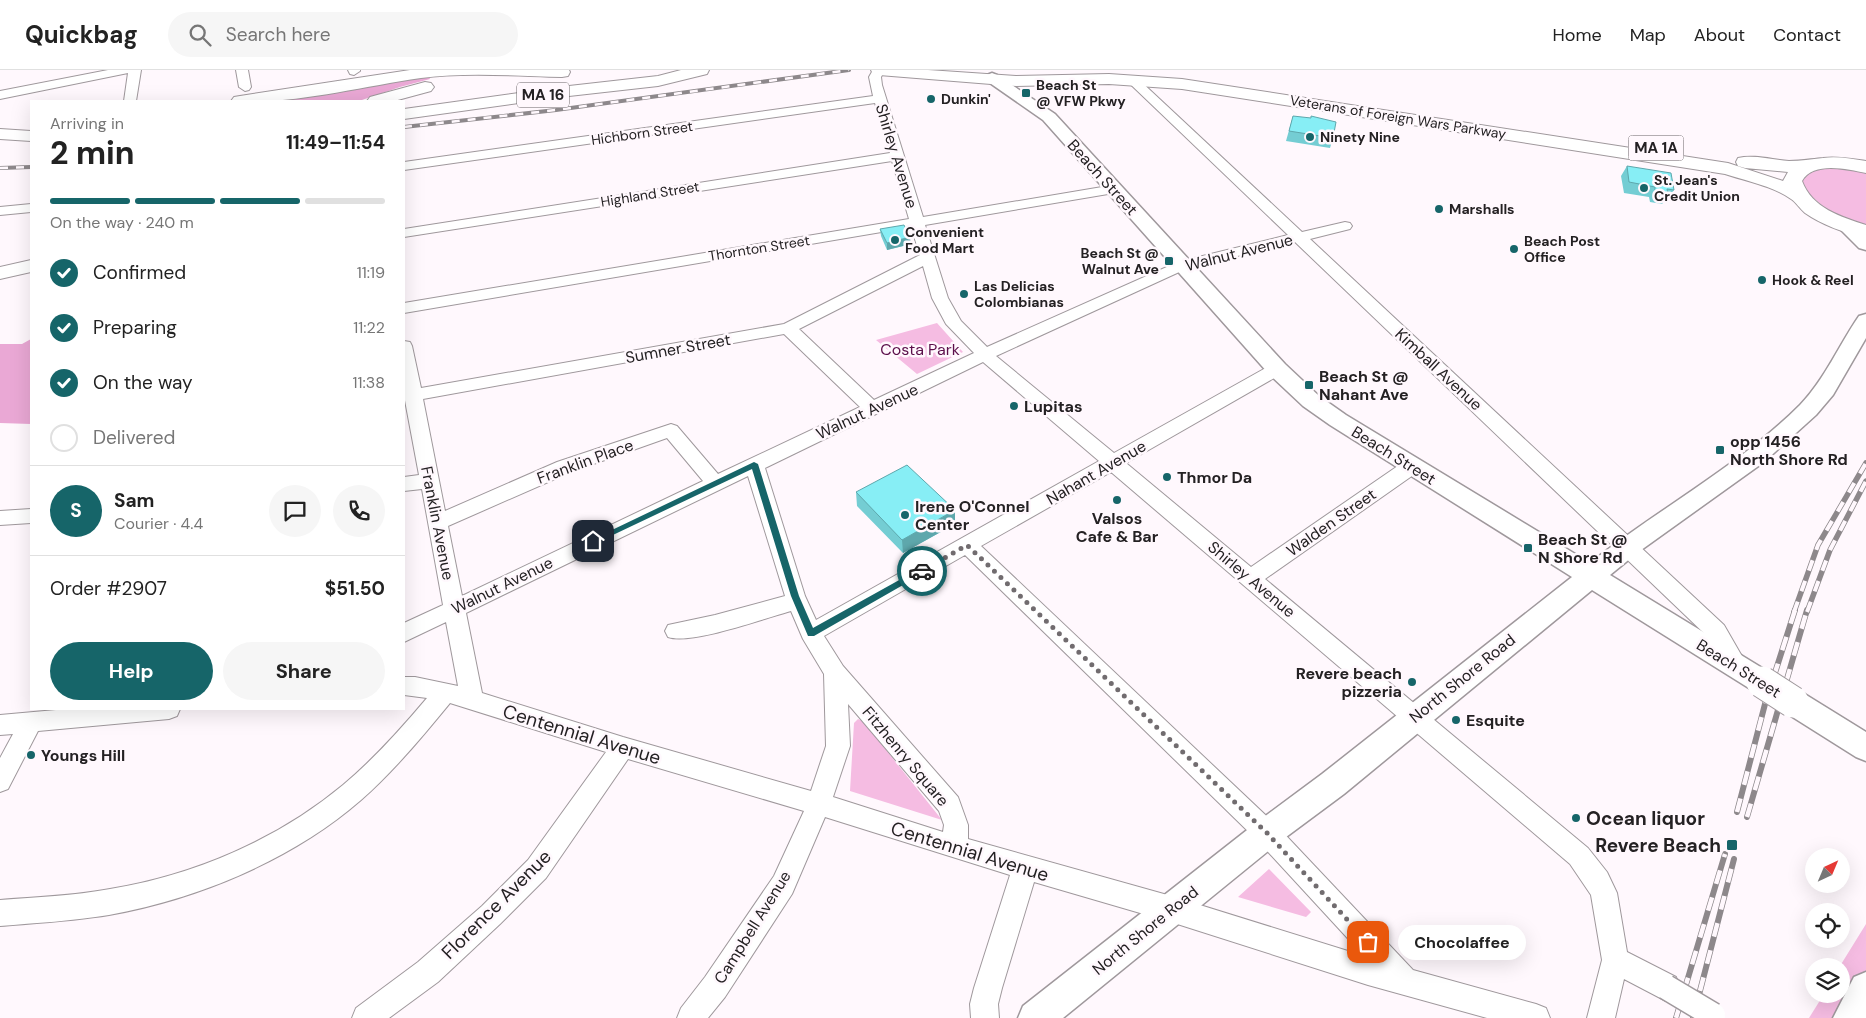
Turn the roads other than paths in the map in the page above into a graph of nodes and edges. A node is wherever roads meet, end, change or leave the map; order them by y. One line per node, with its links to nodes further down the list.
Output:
1 (126, 70): 10 (street)
2 (135, 70): 17 (street)
3 (242, 70): 14 (street)
4 (638, 70): 9 (highway)
5 (701, 70): 11 (highway)
6 (1082, 70): 12 (highway, Veterans of Foreign Wars Parkway / MA 1A)
7 (1113, 70): 28 (highway, Veterans of Foreign Wars Parkway / MA 1A)
8 (882, 72): 12 (highway, Veterans of Foreign Wars Parkway / MA 1A); 16 (street, Shirley Avenue)
9 (565, 74): 11 (highway); 14 (highway, MA 16); 18 (highway); 19 (highway)
10 (79, 75): 15 (street)
11 (682, 76): 20 (highway, MA 16)
12 (992, 78): 13 (highway, Veterans of Foreign Wars Parkway / MA 1A); 29 (main road, Beach Street)
13 (1132, 80): 30 (highway, Veterans of Foreign Wars Parkway / MA 1A); 38 (street, Kimball Avenue)
14 (243, 94)
15 (0, 96)
16 (880, 99): 25 (street, Shirley Avenue); 26 (street, Hichborn Street)
17 (130, 100)
18 (379, 100)
19 (400, 100)
20 (405, 114)
21 (0, 121): 22 (highway)
22 (30, 123)
23 (0, 134): 24 (highway)
24 (30, 136)
25 (897, 156): 33 (street, Shirley Avenue); 37 (street, Highland Street)
26 (405, 166)
27 (1862, 166): 28 (highway, MA 1A)
28 (1806, 167): 30 (highway)
29 (1114, 189): 33 (street, Thornton Street); 43 (main road, Beach Street)
30 (1798, 195): 34 (highway, MA 1A)
31 (30, 208): 32 (street)
32 (0, 211)
33 (917, 222): 41 (street, Shirley Avenue); 46 (street, Thornton Street)
34 (1845, 225): 36 (highway, MA 1A); 39 (main road)
35 (1345, 226): 38 (street, Walnut Avenue)
36 (1866, 232)
37 (405, 233)
38 (1299, 237): 43 (street, Walnut Avenue); 64 (street, Kimball Avenue)
39 (1866, 244)
40 (30, 258): 42 (highway)
41 (928, 258): 48 (street, Sumner Street); 50 (street, Shirley Avenue)
42 (0, 265)
43 (1183, 265): 50 (street, Walnut Avenue); 51 (main road, Beach Street)
44 (30, 266): 45 (highway)
45 (0, 273)
46 (405, 308)
47 (1866, 320): 64 (main road, North Shore Road)
48 (788, 328): 52 (street, Sumner Street); 53 (street)
49 (405, 351): 52 (street, Franklin Avenue)
50 (985, 355): 53 (street, Walnut Avenue); 54 (street, Shirley Avenue)
51 (1277, 370): 54 (street, Nahant Avenue); 56 (main road, Beach Street)
52 (413, 395): 57 (street, Franklin Avenue)
53 (872, 408): 55 (street, Walnut Avenue)
54 (1111, 463): 63 (street, Nahant Avenue); 66 (street, Shirley Avenue)
55 (754, 464): 58 (street, Walnut Avenue); 67 (street, Campbell Avenue)
56 (1412, 466): 65 (main road, Beach Street); 66 (street, Walden Street)
57 (430, 481): 59 (street); 62 (street, Franklin Avenue)
58 (715, 483): 62 (street, Franklin Place); 68 (street, Walnut Avenue)
59 (405, 484)
60 (30, 516): 61 (street)
61 (0, 518)
62 (438, 522): 68 (street, Franklin Avenue)
63 (967, 545): 71 (street, Nahant Avenue); 85 (street)
64 (1628, 546): 65 (main road, North Shore Road); 72 (street, Kimball Avenue)
65 (1591, 576): 72 (main road, Beach Street); 78 (main road, North Shore Road)
66 (1251, 578): 78 (street, Shirley Avenue)
67 (797, 601): 69 (street); 71 (street, Campbell Avenue)
68 (454, 608): 70 (street, Walnut Avenue); 76 (street, Franklin Avenue)
69 (676, 631)
70 (405, 632)
71 (811, 634): 73 (street, Campbell Avenue)
72 (1736, 665): 82 (main road, Beach Street, bridge)
73 (835, 673): 84 (street, Campbell Avenue); 86 (street, Fitzhenry Square)
74 (405, 686): 75 (street, Centennial Avenue)
75 (446, 692): 76 (street, Centennial Avenue); 89 (street)
76 (472, 700): 81 (street, Centennial Avenue)
77 (159, 710): 79 (street)
78 (1415, 717): 85 (main road, North Shore Road); 90 (street, Shirley Avenue)
79 (31, 722): 80 (street); 83 (street)
80 (0, 725)
81 (623, 747): 84 (street, Centennial Avenue); 94 (street, Florence Avenue)
82 (1866, 748)
83 (0, 781)
84 (819, 804): 86 (street, Centennial Avenue); 95 (street, Campbell Avenue)
85 (1267, 833): 88 (main road, North Shore Road); 91 (street)
86 (955, 847): 87 (street, Centennial Avenue)
87 (1025, 868): 88 (street, Centennial Avenue); 96 (street)
88 (1171, 910): 91 (street, Centennial Avenue); 97 (main road, North Shore Road)
89 (0, 913)
90 (1616, 960): 93 (street, bridge); 99 (street)
91 (1406, 982): 98 (street, Centennial Avenue)
92 (1866, 989): 100 (main road)
93 (1716, 1016)
94 (366, 1018)
95 (691, 1018)
96 (985, 1018)
97 (1035, 1018)
98 (1536, 1018)
99 (1601, 1018)
100 (1850, 1018)

